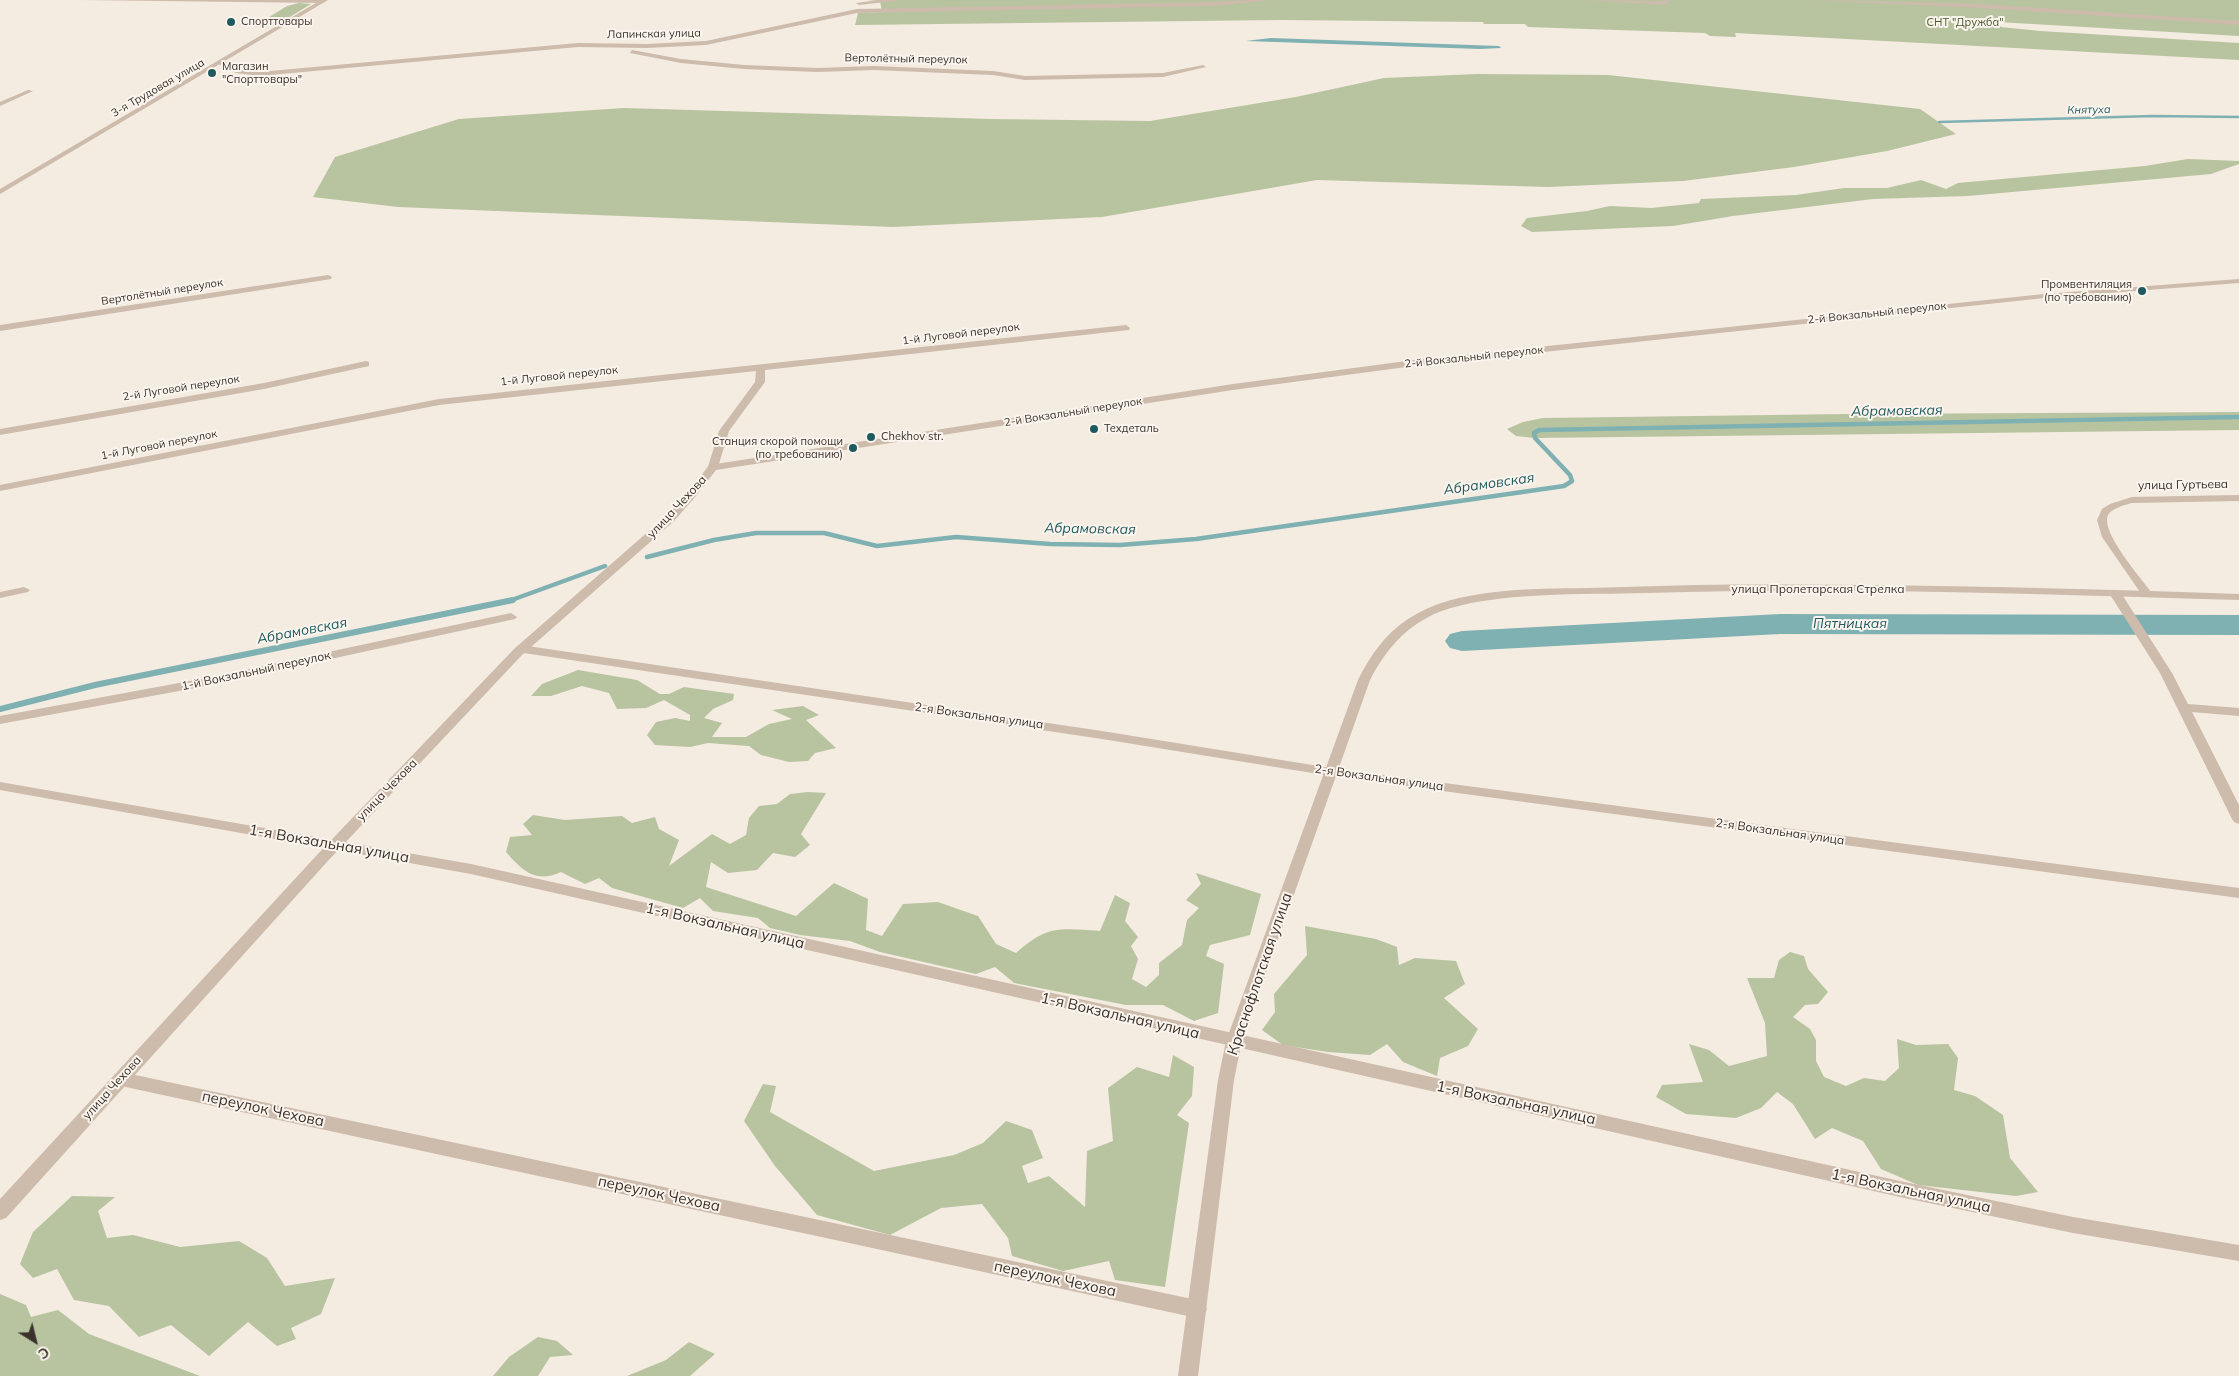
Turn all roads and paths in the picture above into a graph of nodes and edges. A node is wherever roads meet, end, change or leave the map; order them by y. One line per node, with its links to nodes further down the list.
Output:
1 (84, 0): 9 (street)
2 (324, 0): 9 (street); 15 (street, 3-я Трудовая улица)
3 (901, 0): 10 (street)
4 (1269, 0): 12 (street, Лапинская улица)
5 (1587, 0): 6 (street)
6 (1669, 0)
7 (1813, 0): 11 (street)
8 (1939, 0): 11 (street)
9 (118, 1)
10 (859, 2): 12 (street)
11 (1946, 5): 13 (street)
12 (857, 11): 14 (street, Лапинская улица)
13 (2239, 23)
14 (578, 45): 15 (street, Лапинская улица); 16 (street, Вертолётный переулок)
15 (220, 63): 19 (street, 3-я Трудовая улица)
16 (1204, 67)
17 (30, 91): 18 (street)
18 (0, 104)
19 (0, 192)
20 (328, 278): 22 (street, Вертолётный переулок)
21 (2239, 281): 27 (street, 2-й Вокзальный переулок)
22 (0, 328)
23 (1126, 328): 25 (street, 1-й Луговой переулок)
24 (366, 364): 26 (street, 2-й Луговой переулок)
25 (761, 368): 27 (street, улица Чехова); 28 (street, 1-й Луговой переулок)
26 (0, 432)
27 (713, 467): 37 (street, улица Чехова)
28 (0, 488)
29 (2239, 498): 32 (street, улица Гуртьева)
30 (24, 590): 33 (street)
31 (2115, 593): 32 (street, улица Пролетарская Стрелка); 36 (street, улица Пролетарская Стрелка); 38 (street)
32 (2146, 593): 34 (street, улица Пролетарская Стрелка)
33 (0, 595)
34 (2239, 597)
35 (510, 617): 40 (street, 1-й Вокзальный переулок)
36 (1404, 627): 41 (street, Краснофлотская улица)
37 (521, 649): 41 (street, 2-я Вокзальная улица); 44 (street, улица Чехова)
38 (2185, 708): 39 (street); 43 (street)
39 (2239, 712)
40 (0, 720)
41 (1331, 772): 45 (street, 2-я Вокзальная улица); 46 (street, Краснофлотская улица)
42 (0, 786): 44 (street, 1-я Вокзальная улица)
43 (2239, 819)
44 (335, 845): 46 (street, 1-я Вокзальная улица); 47 (street, улица Чехова)
45 (2239, 893)
46 (1234, 1042): 49 (street, 1-я Вокзальная улица); 50 (street, Краснофлотская улица)
47 (120, 1079): 48 (street, улица Чехова); 50 (street, переулок Чехова)
48 (0, 1212)
49 (2239, 1253)
50 (1197, 1310): 51 (street, Краснофлотская улица)
51 (1188, 1376)

